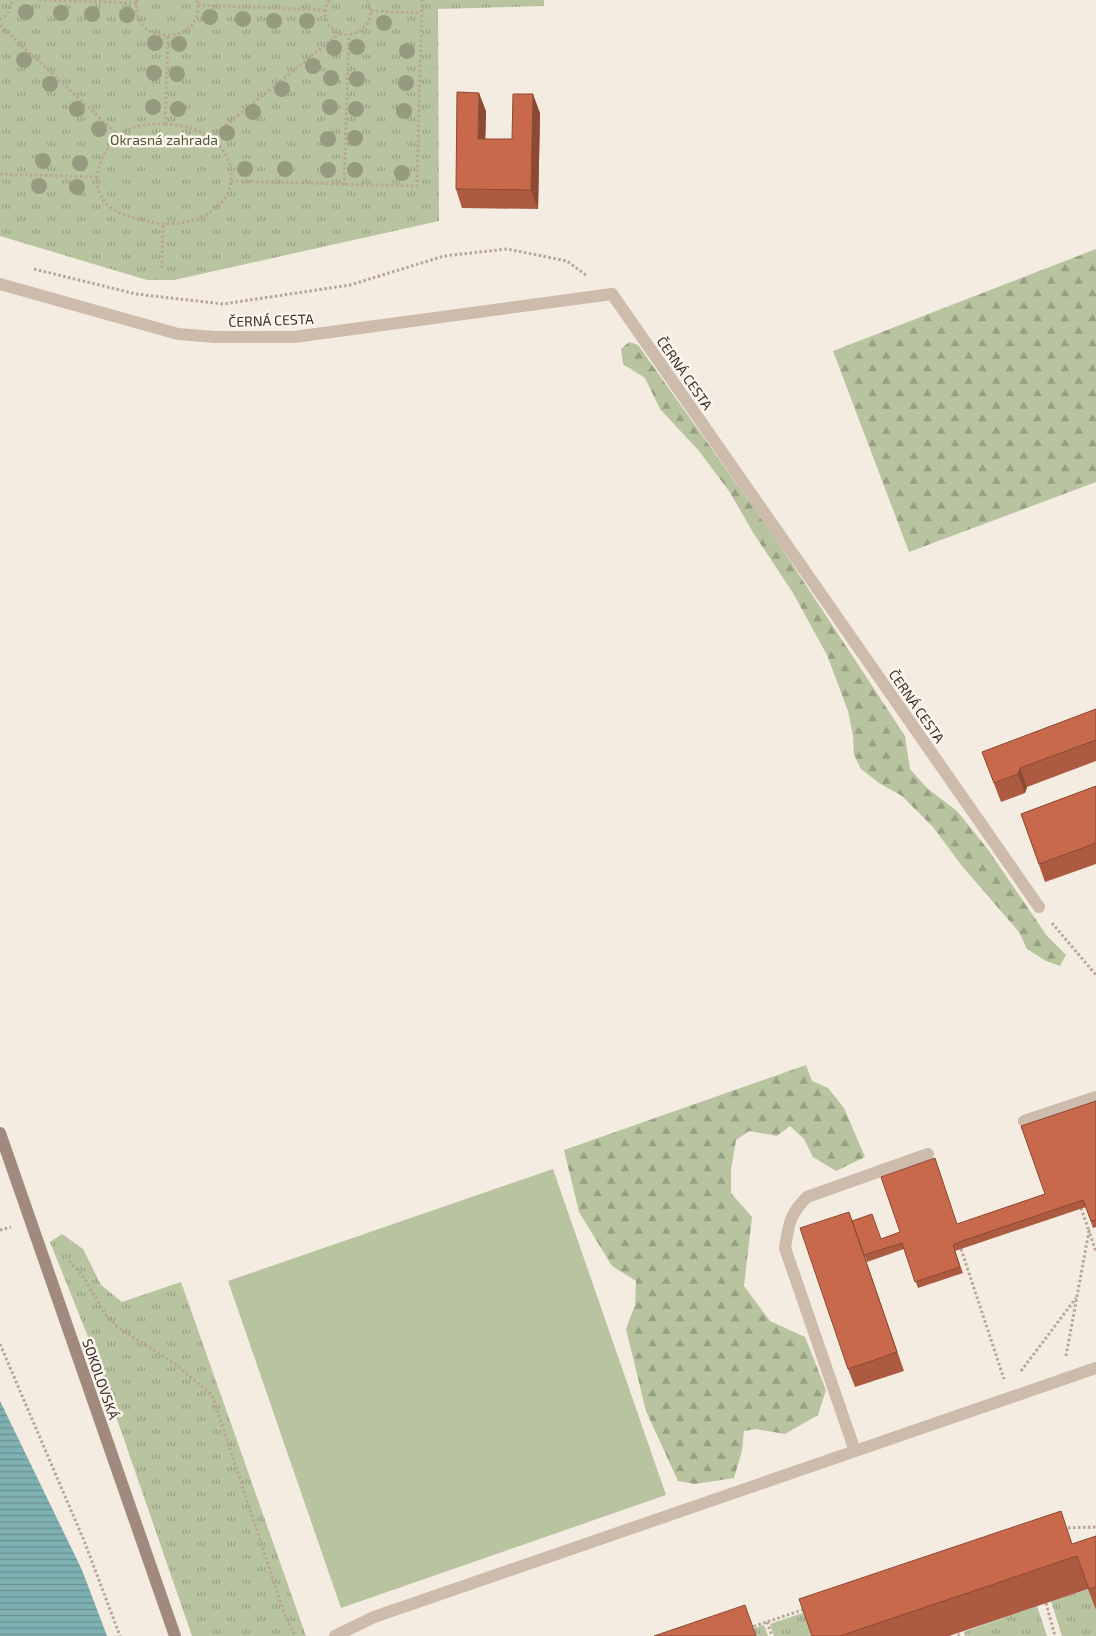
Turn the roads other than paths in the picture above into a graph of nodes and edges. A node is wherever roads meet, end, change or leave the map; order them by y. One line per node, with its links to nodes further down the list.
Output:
1 (0, 284): 2 (street, ČERNÁ CESTA)
2 (1039, 907)
3 (1096, 1097): 4 (street)
4 (1024, 1122)
5 (0, 1133): 9 (street, SOKOLOVSKÁ)
6 (928, 1154): 8 (street)
7 (1096, 1368): 8 (street)
8 (855, 1451): 10 (street)
9 (175, 1636)
10 (335, 1636)

